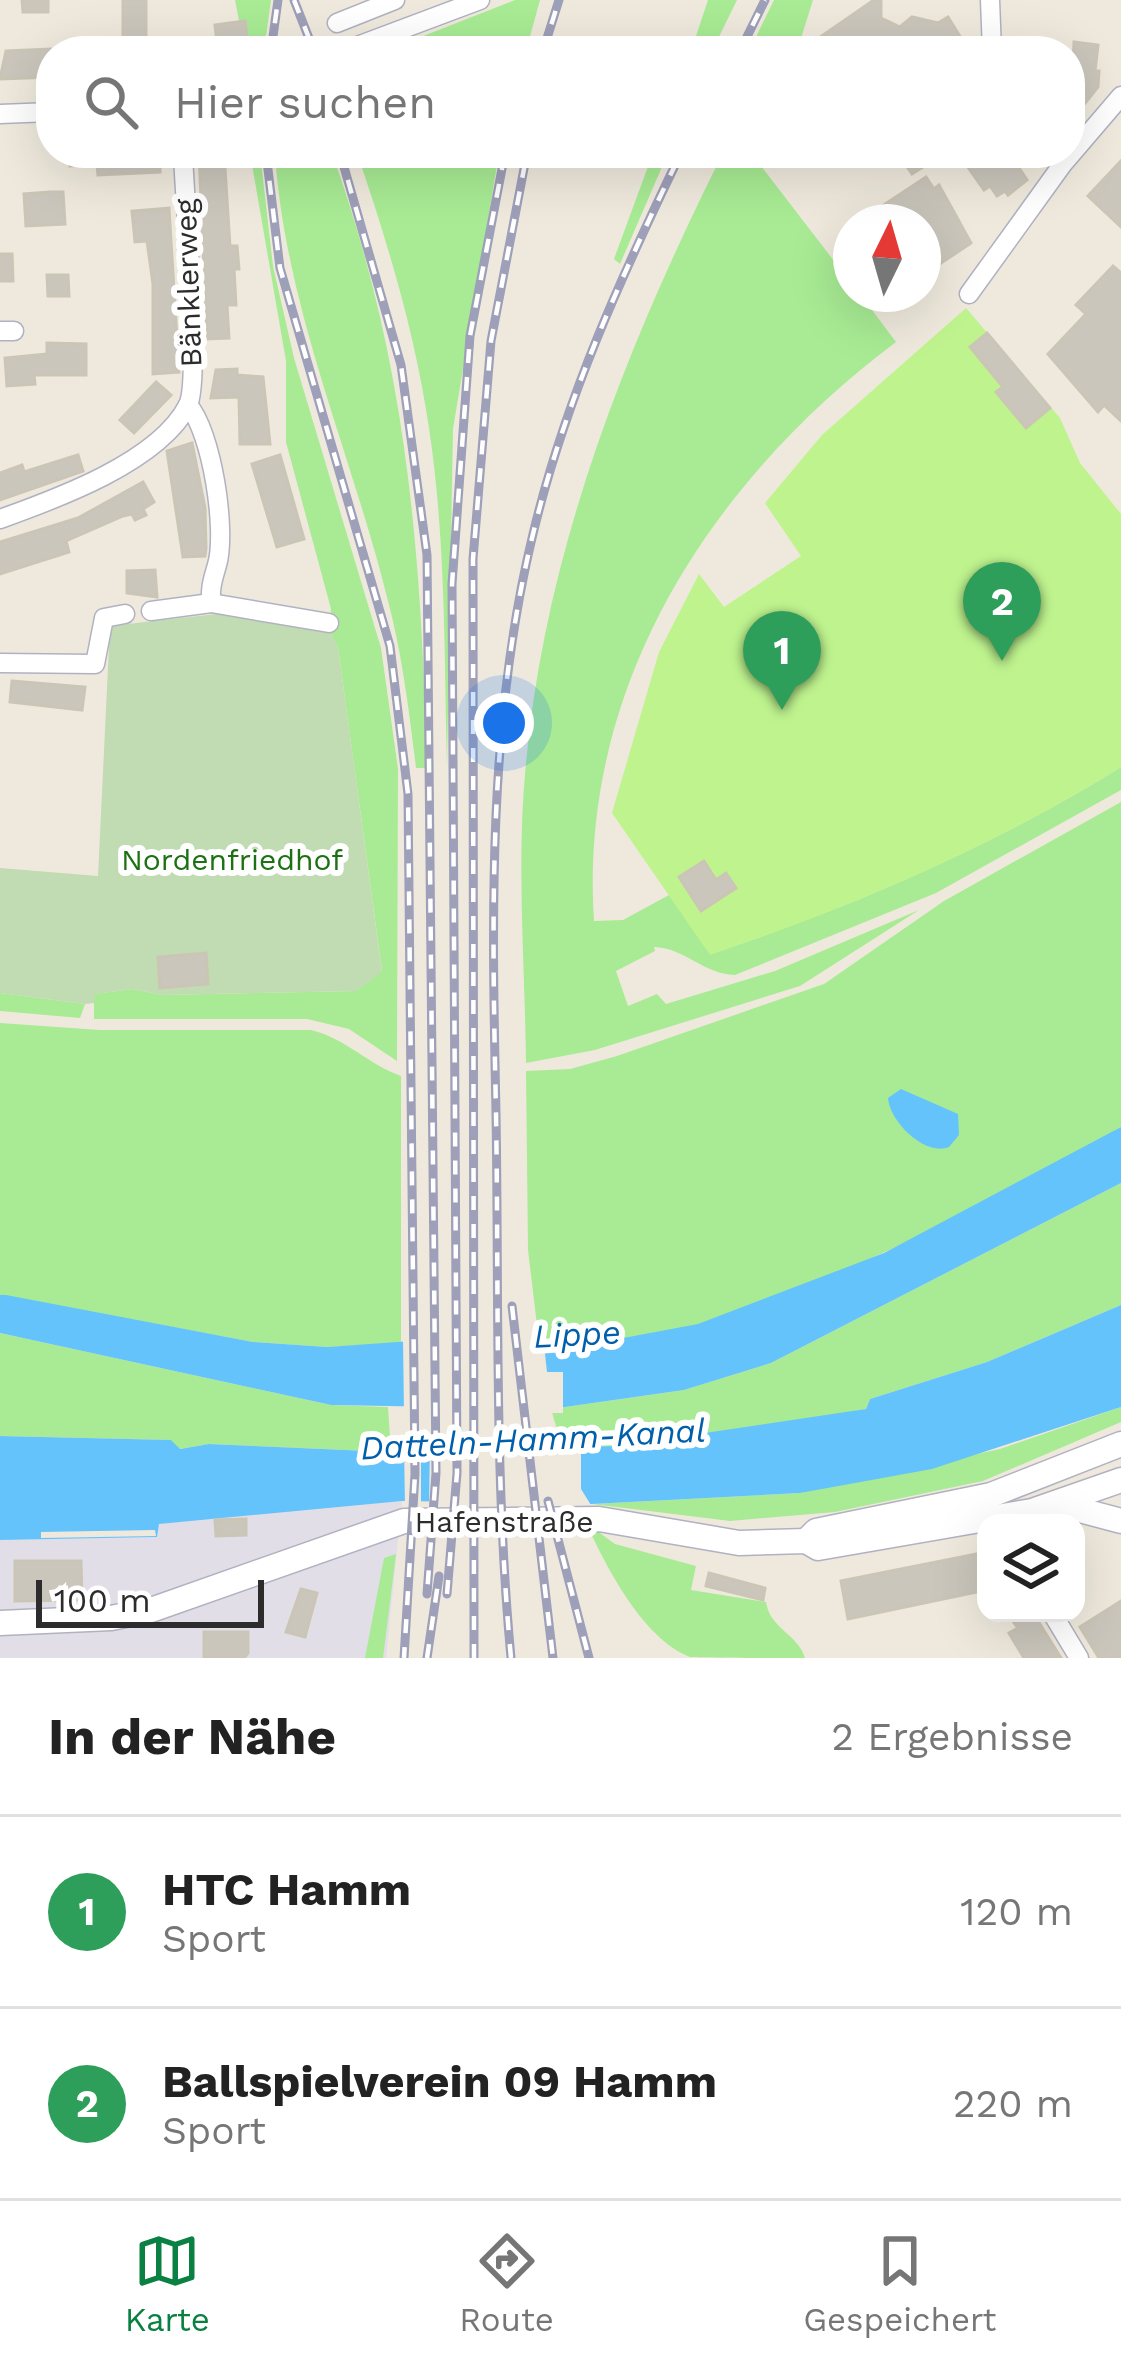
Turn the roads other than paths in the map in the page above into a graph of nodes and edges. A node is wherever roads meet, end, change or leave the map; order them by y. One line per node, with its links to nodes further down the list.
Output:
1 (395, 0): 4 (street)
2 (480, 0): 5 (street)
3 (990, 0): 6 (street)
4 (337, 23)
5 (384, 36)
6 (991, 36)
7 (1121, 95): 10 (street)
8 (36, 113): 9 (street)
9 (0, 115)
10 (1085, 129)
11 (184, 168): 14 (street, Bänklerweg)
12 (1048, 168): 13 (street)
13 (969, 294)
14 (188, 405): 15 (street, Bänklerweg); 16 (street)
15 (0, 519)
16 (211, 603): 17 (street); 19 (street)
17 (151, 611)
18 (125, 614): 20 (street)
19 (329, 623)
20 (0, 664)
21 (1121, 1444): 22 (main road, Hafenstraße)
22 (1092, 1458): 23 (main road); 29 (main road, Hafenstraße)
23 (1121, 1465)
24 (1121, 1480): 25 (main road, Hafenstraße)
25 (1057, 1505): 26 (main road, Hafenstraße); 27 (main road)
26 (1027, 1514)
27 (1121, 1521)
28 (977, 1525): 29 (main road, Hafenstraße)
29 (806, 1541): 31 (main road, Hafenstraße)
30 (1057, 1622): 32 (street)
31 (0, 1623)
32 (1079, 1658)

